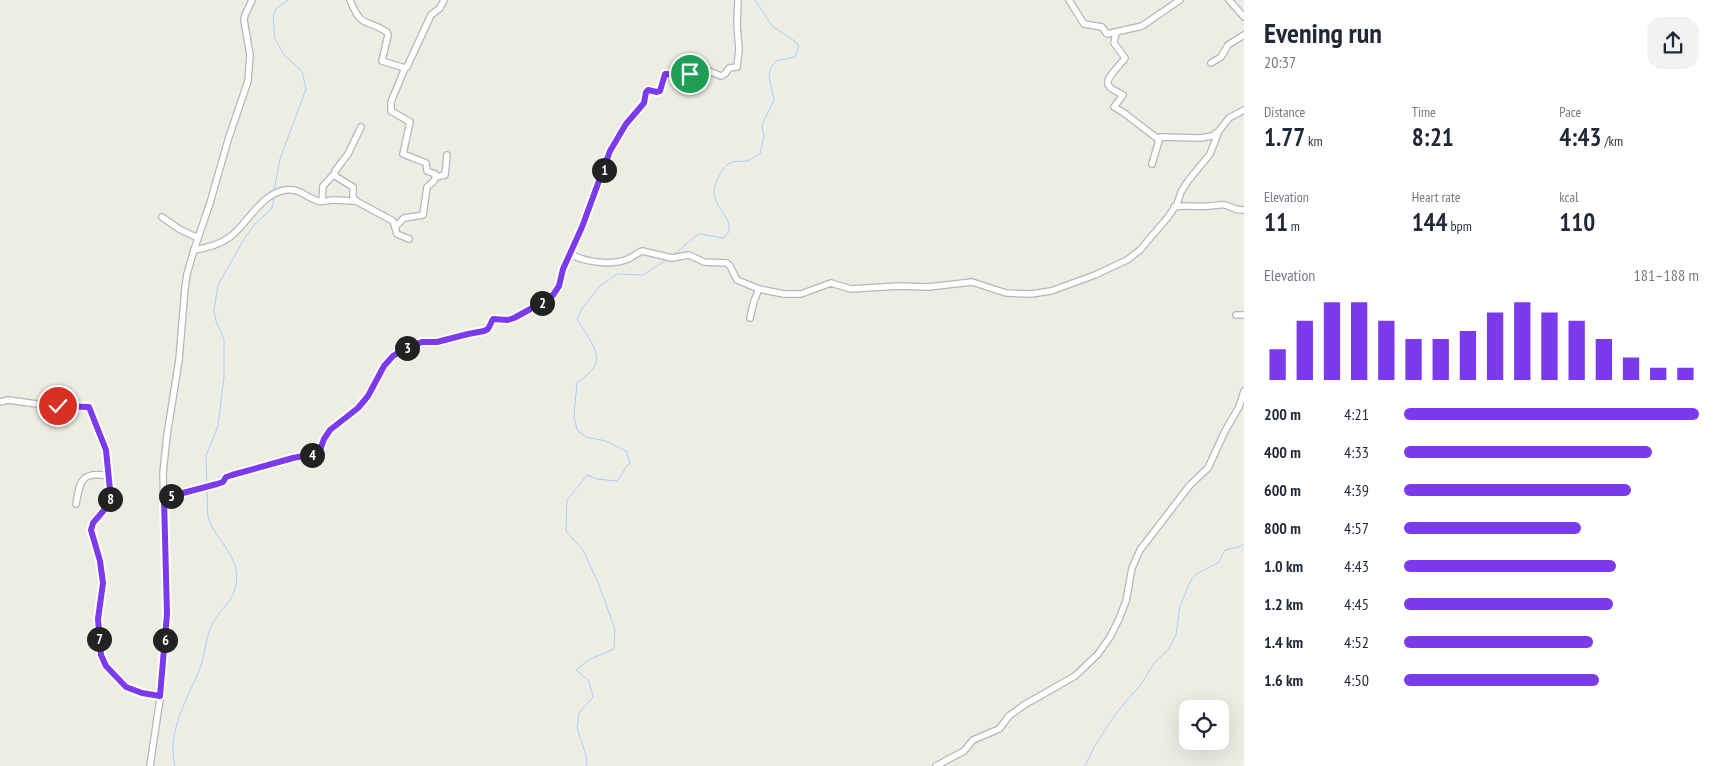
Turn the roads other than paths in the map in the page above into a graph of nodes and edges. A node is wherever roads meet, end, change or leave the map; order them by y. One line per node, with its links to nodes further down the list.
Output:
1 (252, 0): 27 (street)
2 (350, 0): 12 (street)
3 (444, 0): 12 (street)
4 (738, 0): 30 (street)
5 (1069, 0): 9 (street)
6 (1180, 0): 9 (street)
7 (1229, 0): 8 (street)
8 (1244, 17)
9 (1116, 32): 16 (street)
10 (1244, 35): 11 (street)
11 (1211, 63)
12 (405, 68): 20 (street)
13 (1244, 110): 15 (street)
14 (361, 127): 19 (street)
15 (1219, 131): 16 (street); 23 (street)
16 (1158, 139): 18 (street)
17 (448, 155): 20 (street)
18 (1152, 164)
19 (334, 174): 21 (street); 22 (street)
20 (436, 177): 26 (street)
21 (322, 201): 22 (street); 29 (street)
22 (356, 202): 26 (street)
23 (1174, 208): 24 (street); 31 (street)
24 (1244, 210)
25 (162, 217): 27 (street)
26 (396, 226): 28 (street)
27 (198, 238): 29 (street)
28 (409, 239)
29 (194, 250): 38 (street)
30 (570, 254): 31 (street); 38 (street)
31 (759, 289): 34 (street)
32 (1236, 315): 33 (street)
33 (1244, 315)
34 (750, 318)
35 (1244, 391): 42 (street)
36 (0, 402): 37 (street)
37 (108, 476): 39 (street); 40 (street)
38 (164, 498): 40 (street)
39 (76, 504)
40 (160, 696): 41 (street)
41 (150, 766)
42 (936, 766)

